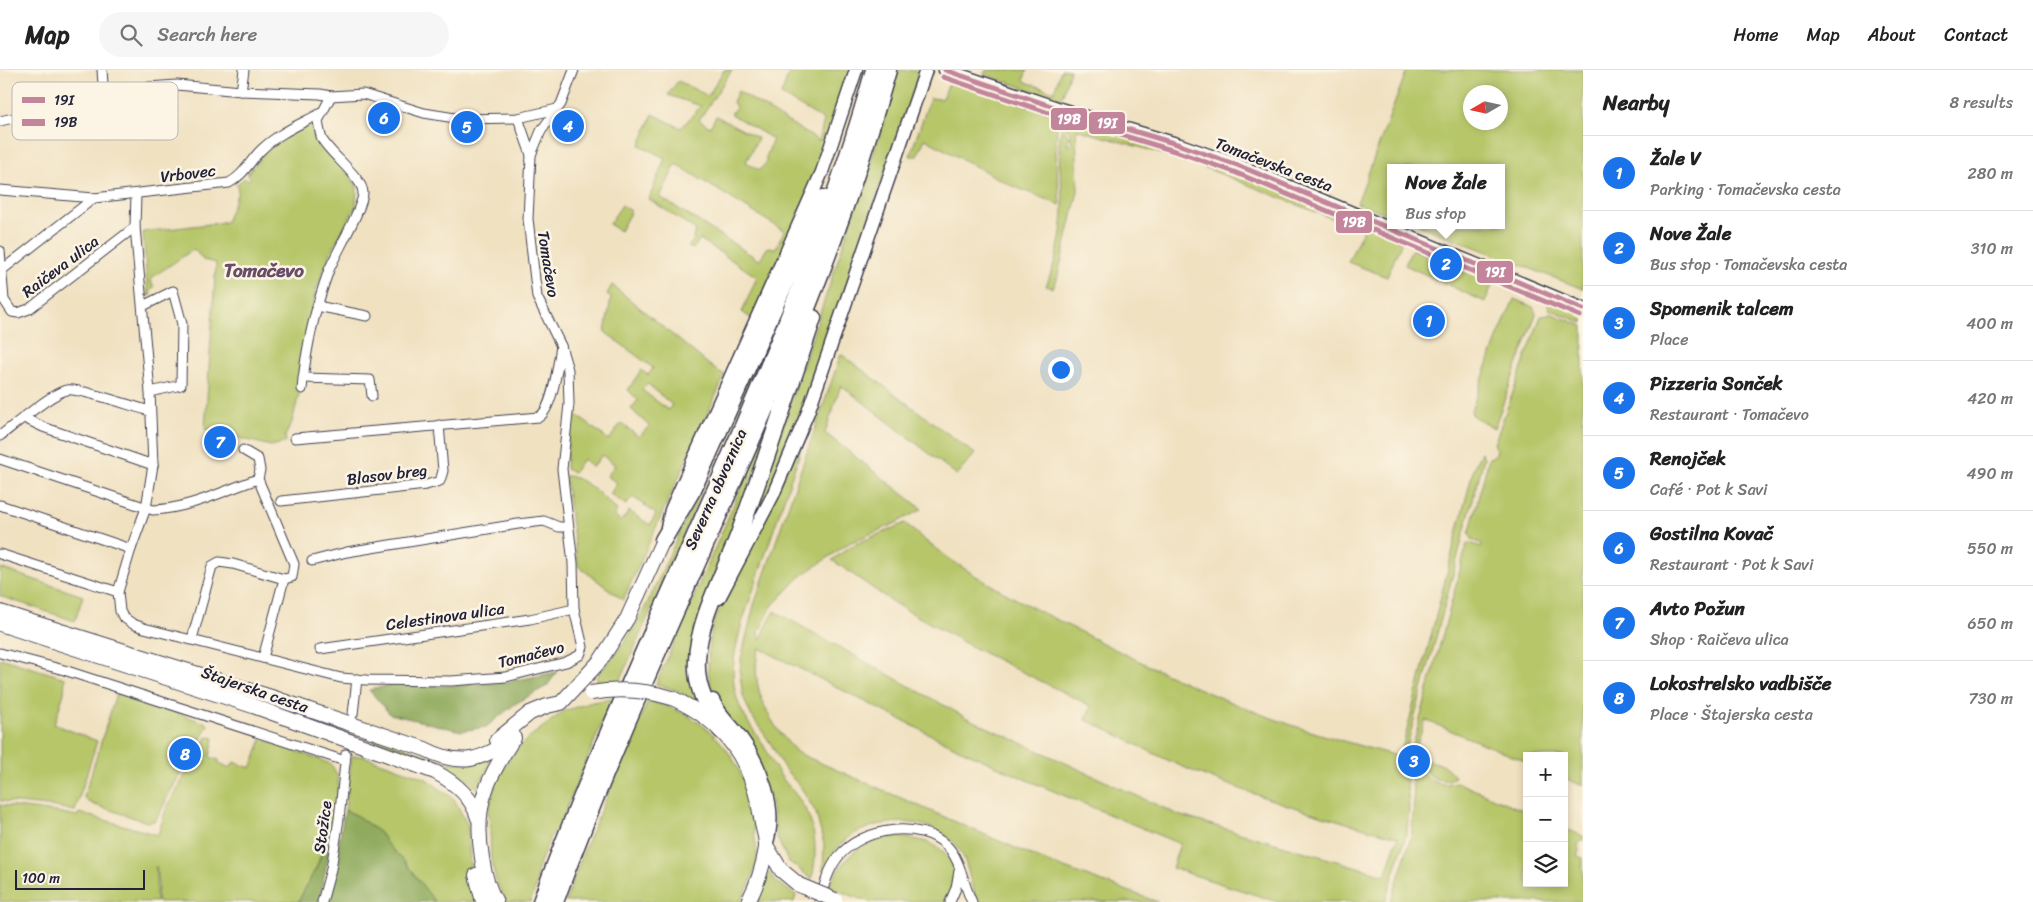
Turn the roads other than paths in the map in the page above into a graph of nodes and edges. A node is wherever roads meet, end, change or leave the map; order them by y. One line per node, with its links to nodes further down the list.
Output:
1 (244, 70): 9 (street)
2 (574, 70): 11 (street, Tomačevo)
3 (856, 70): 47 (street)
4 (874, 70): 12 (highway, Severna obvoznica)
5 (888, 70): 22 (highway, Severna obvoznica)
6 (926, 70): 67 (street)
7 (945, 70): 20 (street, Tomačevska cesta)
8 (178, 85): 9 (street)
9 (241, 90): 10 (street)
10 (332, 96): 13 (street); 14 (street)
11 (556, 109): 14 (street); 15 (street, Tomačevo)
12 (863, 110): 47 (highway); 75 (highway, Severna obvoznica)
13 (321, 113): 17 (street, Vrbovec); 26 (street)
14 (518, 118): 15 (street)
15 (531, 155): 29 (street, Tomačevo)
16 (0, 190): 18 (street, Vrbovec)
17 (136, 194): 18 (street, Vrbovec); 19 (street)
18 (94, 198): 24 (street)
19 (135, 227): 24 (street, Raičeva ulica); 25 (street)
20 (1387, 227)
21 (1392, 229): 27 (street, Tomačevska cesta)
22 (832, 243): 63 (highway); 76 (highway, Severna obvoznica)
23 (0, 251): 24 (street, Raičeva ulica)
24 (2, 270)
25 (143, 306): 32 (street); 32 (street)
26 (317, 306): 28 (street); 30 (street)
27 (1583, 308)
28 (367, 316)
29 (561, 346): 36 (street); 46 (street, Tomačevo)
30 (303, 378): 31 (street); 33 (street)
31 (302, 389)
32 (150, 392): 34 (street)
33 (372, 396)
34 (150, 411): 35 (street); 41 (street)
35 (24, 418): 37 (street); 41 (street)
36 (439, 424): 38 (street); 43 (street, Blasov breg)
37 (0, 436)
38 (295, 438)
39 (243, 450): 42 (street)
40 (0, 459): 45 (street)
41 (153, 465): 45 (street)
42 (258, 479): 45 (street); 51 (street)
43 (281, 501)
44 (0, 505): 48 (street)
45 (146, 508): 48 (street)
46 (568, 527): 50 (street); 53 (street, Tomačevo)
47 (663, 540): 61 (main road)
48 (131, 549): 52 (street)
49 (0, 554): 52 (street)
50 (312, 561)
51 (284, 579): 56 (street); 59 (street)
52 (118, 592): 56 (street)
53 (574, 609): 57 (street, Celestinova ulica); 60 (street, Tomačevo)
54 (0, 612): 65 (main road, Štajerska cesta)
55 (0, 624): 66 (main road, Štajerska cesta)
56 (192, 639): 59 (street)
57 (320, 649)
58 (0, 653): 71 (street, Stožice)
59 (263, 658): 60 (street)
60 (357, 680): 62 (street)
61 (561, 703): 63 (main road, bridge); 64 (main road); 65 (main road, Štajerska cesta)
62 (353, 714)
63 (721, 730): 67 (main road)
64 (514, 738): 65 (main road, Štajerska cesta); 66 (main road)
65 (425, 749)
66 (478, 818): 69 (main road); 72 (main road)
67 (766, 845): 70 (main road, bridge); 77 (main road)
68 (959, 868): 78 (street); 79 (street); 80 (street)
69 (489, 887): 73 (main road); 74 (main road)
70 (838, 901)
71 (322, 902)
72 (483, 902)
73 (491, 902)
74 (496, 902)
75 (540, 902)
76 (555, 902)
77 (748, 902)
78 (819, 902)
79 (950, 902)
80 (972, 902)

